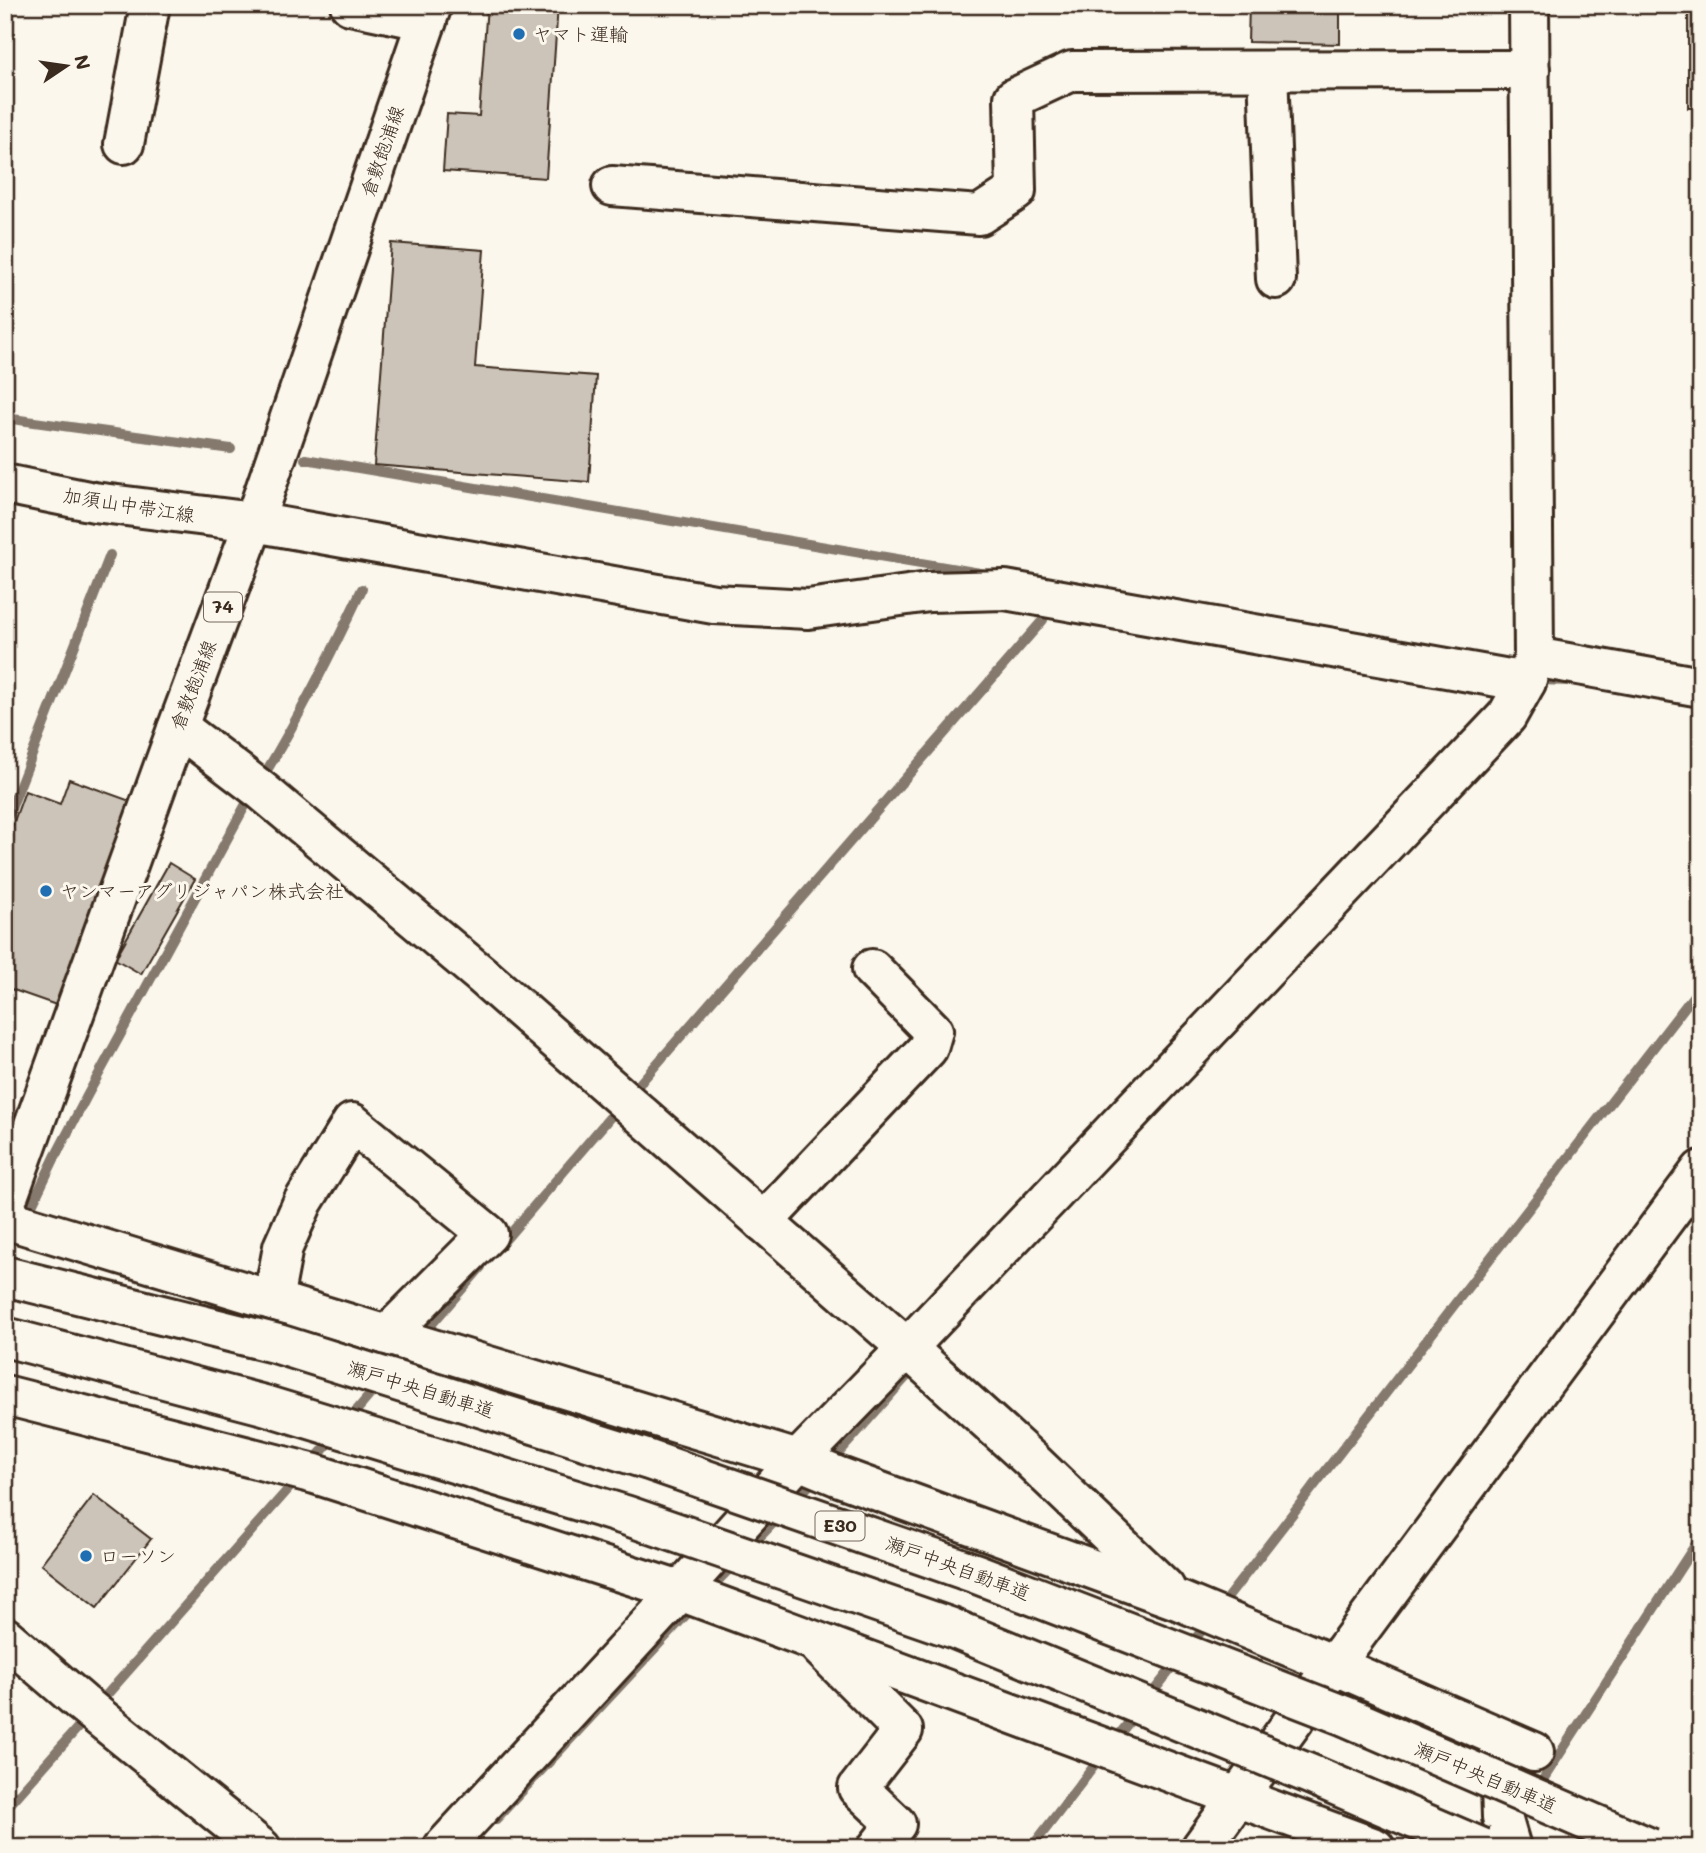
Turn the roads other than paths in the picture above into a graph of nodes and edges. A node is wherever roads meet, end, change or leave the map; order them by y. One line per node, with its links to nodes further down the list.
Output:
1 (150, 5): 7 (main road)
2 (350, 5): 4 (main road)
3 (1529, 5): 5 (main road)
4 (430, 13): 11 (main road, 倉敷飽浦線 / 74)
5 (1530, 70): 6 (main road); 12 (main road)
6 (1268, 71): 8 (main road); 9 (main road)
7 (124, 144)
8 (612, 186)
9 (1276, 279)
10 (5, 484): 11 (main road, 加須山中帯江線)
11 (254, 522): 12 (main road, 加須山中帯江線); 14 (main road, 倉敷飽浦線 / 74)
12 (1540, 665): 13 (main road, 加須山中帯江線); 24 (main road)
13 (1701, 687)
14 (177, 729): 17 (main road, 倉敷飽浦線 / 74); 19 (main road)
15 (873, 969): 19 (main road)
16 (1701, 1170): 31 (main road)
17 (5, 1205)
18 (5, 1219): 21 (main road)
19 (763, 1222): 24 (main road)
20 (5, 1276): 42 (main road, 瀬戸中央自動車道 / E30, bridge)
21 (272, 1300): 22 (main road); 22 (main road)
22 (387, 1335): 26 (main road)
23 (5, 1337): 40 (main road, bridge)
24 (916, 1356): 26 (main road); 28 (main road)
25 (5, 1395): 27 (main road)
26 (817, 1468): 27 (main road); 28 (main road)
27 (696, 1597): 30 (main road); 36 (main road)
28 (1180, 1601): 31 (main road)
29 (5, 1637): 35 (main road)
30 (812, 1639): 34 (main road); 37 (main road)
31 (1334, 1665): 32 (main road); 34 (main road)
32 (1500, 1736): 33 (main road); 41 (main road)
33 (1534, 1752)
34 (1239, 1796): 38 (main road); 39 (main road)
35 (261, 1848)
36 (443, 1848)
37 (877, 1848)
38 (1201, 1848)
39 (1375, 1848)
40 (1482, 1848)
41 (1511, 1848)
42 (1650, 1848)

